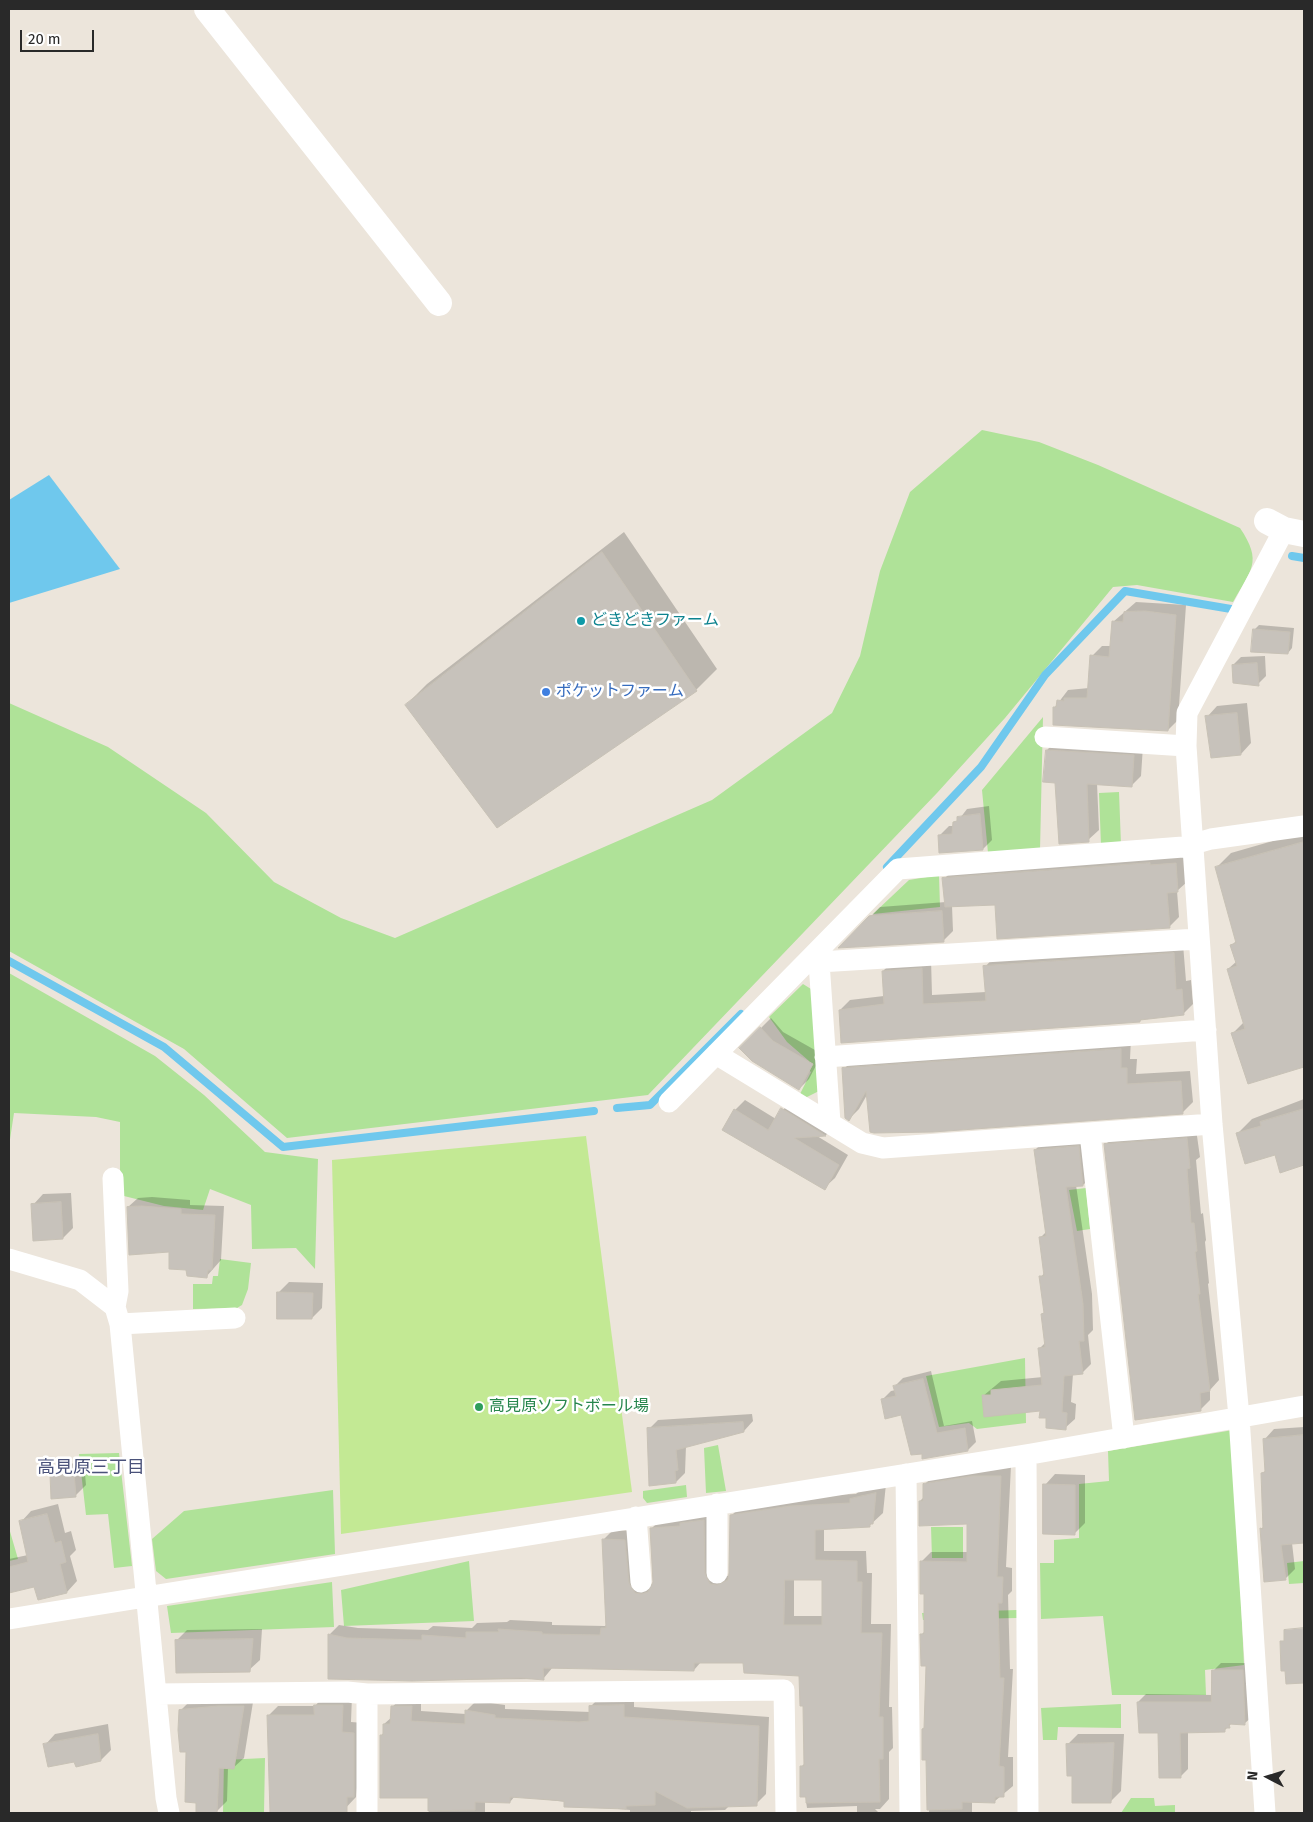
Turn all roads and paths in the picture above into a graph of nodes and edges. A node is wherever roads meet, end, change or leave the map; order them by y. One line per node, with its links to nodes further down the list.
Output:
1 (208, 9): 2 (street)
2 (439, 303)
3 (1285, 528): 5 (street)
4 (1045, 737): 5 (street)
5 (1186, 746): 7 (street)
6 (1304, 826): 7 (street)
7 (1194, 844): 8 (street); 9 (street)
8 (1198, 939): 9 (street); 10 (street)
9 (816, 959): 11 (street); 12 (street)
10 (1206, 1030): 12 (street); 15 (street)
11 (716, 1054): 13 (street); 14 (street)
12 (825, 1056): 14 (street)
13 (669, 1102)
14 (830, 1123): 16 (street)
15 (1212, 1124): 16 (street); 22 (street)
16 (1090, 1133): 23 (street)
17 (113, 1178): 19 (street)
18 (9, 1259): 19 (street)
19 (117, 1315): 20 (street); 30 (street)
20 (235, 1318)
21 (1304, 1406): 22 (street)
22 (1239, 1417): 23 (street); 39 (street)
23 (1124, 1438): 24 (street)
24 (1026, 1455): 25 (street); 38 (street)
25 (906, 1474): 26 (street); 37 (street)
26 (717, 1504): 27 (street); 28 (street)
27 (636, 1517): 29 (street); 30 (street)
28 (717, 1573)
29 (641, 1582)
30 (146, 1597): 31 (street); 32 (street)
31 (9, 1619)
32 (156, 1694): 33 (street); 34 (street)
33 (367, 1694): 35 (street); 36 (street)
34 (169, 1813)
35 (367, 1813)
36 (786, 1813)
37 (910, 1813)
38 (1028, 1813)
39 (1265, 1813)

